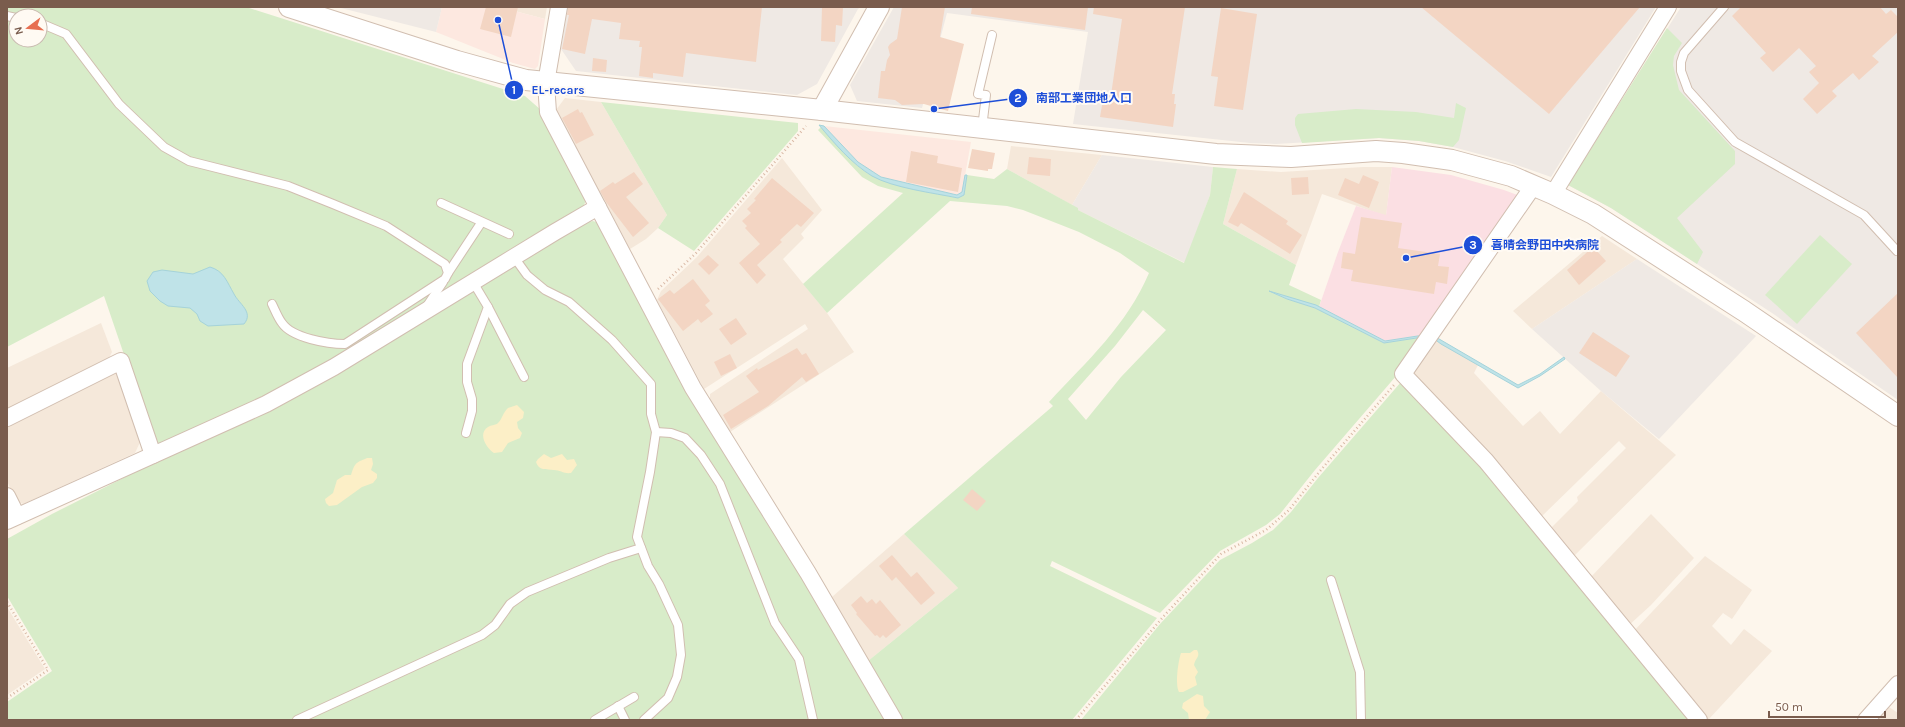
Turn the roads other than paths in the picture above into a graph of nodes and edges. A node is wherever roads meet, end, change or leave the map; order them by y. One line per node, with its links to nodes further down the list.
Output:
1 (289, 7): 8 (street)
2 (559, 7): 8 (street)
3 (879, 7): 9 (street)
4 (1668, 7): 12 (street)
5 (1724, 7): 17 (lane)
6 (48, 26): 19 (lane)
7 (992, 35): 10 (lane)
8 (546, 83): 9 (street); 14 (street)
9 (822, 110): 10 (street)
10 (982, 128): 11 (street)
11 (1534, 185): 12 (street); 44 (street)
12 (1553, 194): 25 (street)
13 (440, 203): 15 (lane)
14 (598, 207): 18 (street); 42 (street)
15 (481, 223): 16 (lane); 19 (lane)
16 (509, 234)
17 (1898, 251)
18 (514, 257): 20 (street); 27 (lane)
19 (446, 276): 21 (lane); 23 (lane)
20 (473, 282): 22 (lane); 23 (street)
21 (272, 304)
22 (488, 307): 24 (lane); 28 (lane)
23 (424, 312): 29 (street)
24 (524, 377)
25 (1898, 416)
26 (7, 418): 29 (street)
27 (656, 432): 32 (lane); 41 (lane)
28 (466, 433)
29 (153, 455): 31 (street)
30 (7, 496): 31 (street)
31 (12, 518)
32 (641, 548): 37 (lane); 40 (lane)
33 (1331, 580): 43 (lane)
34 (1898, 684): 45 (street)
35 (634, 697): 36 (lane)
36 (618, 706): 38 (lane); 39 (lane)
37 (297, 720)
38 (595, 720)
39 (625, 720)
40 (644, 720)
41 (813, 720)
42 (894, 720)
43 (1361, 720)
44 (1699, 720)
45 (1866, 720)

